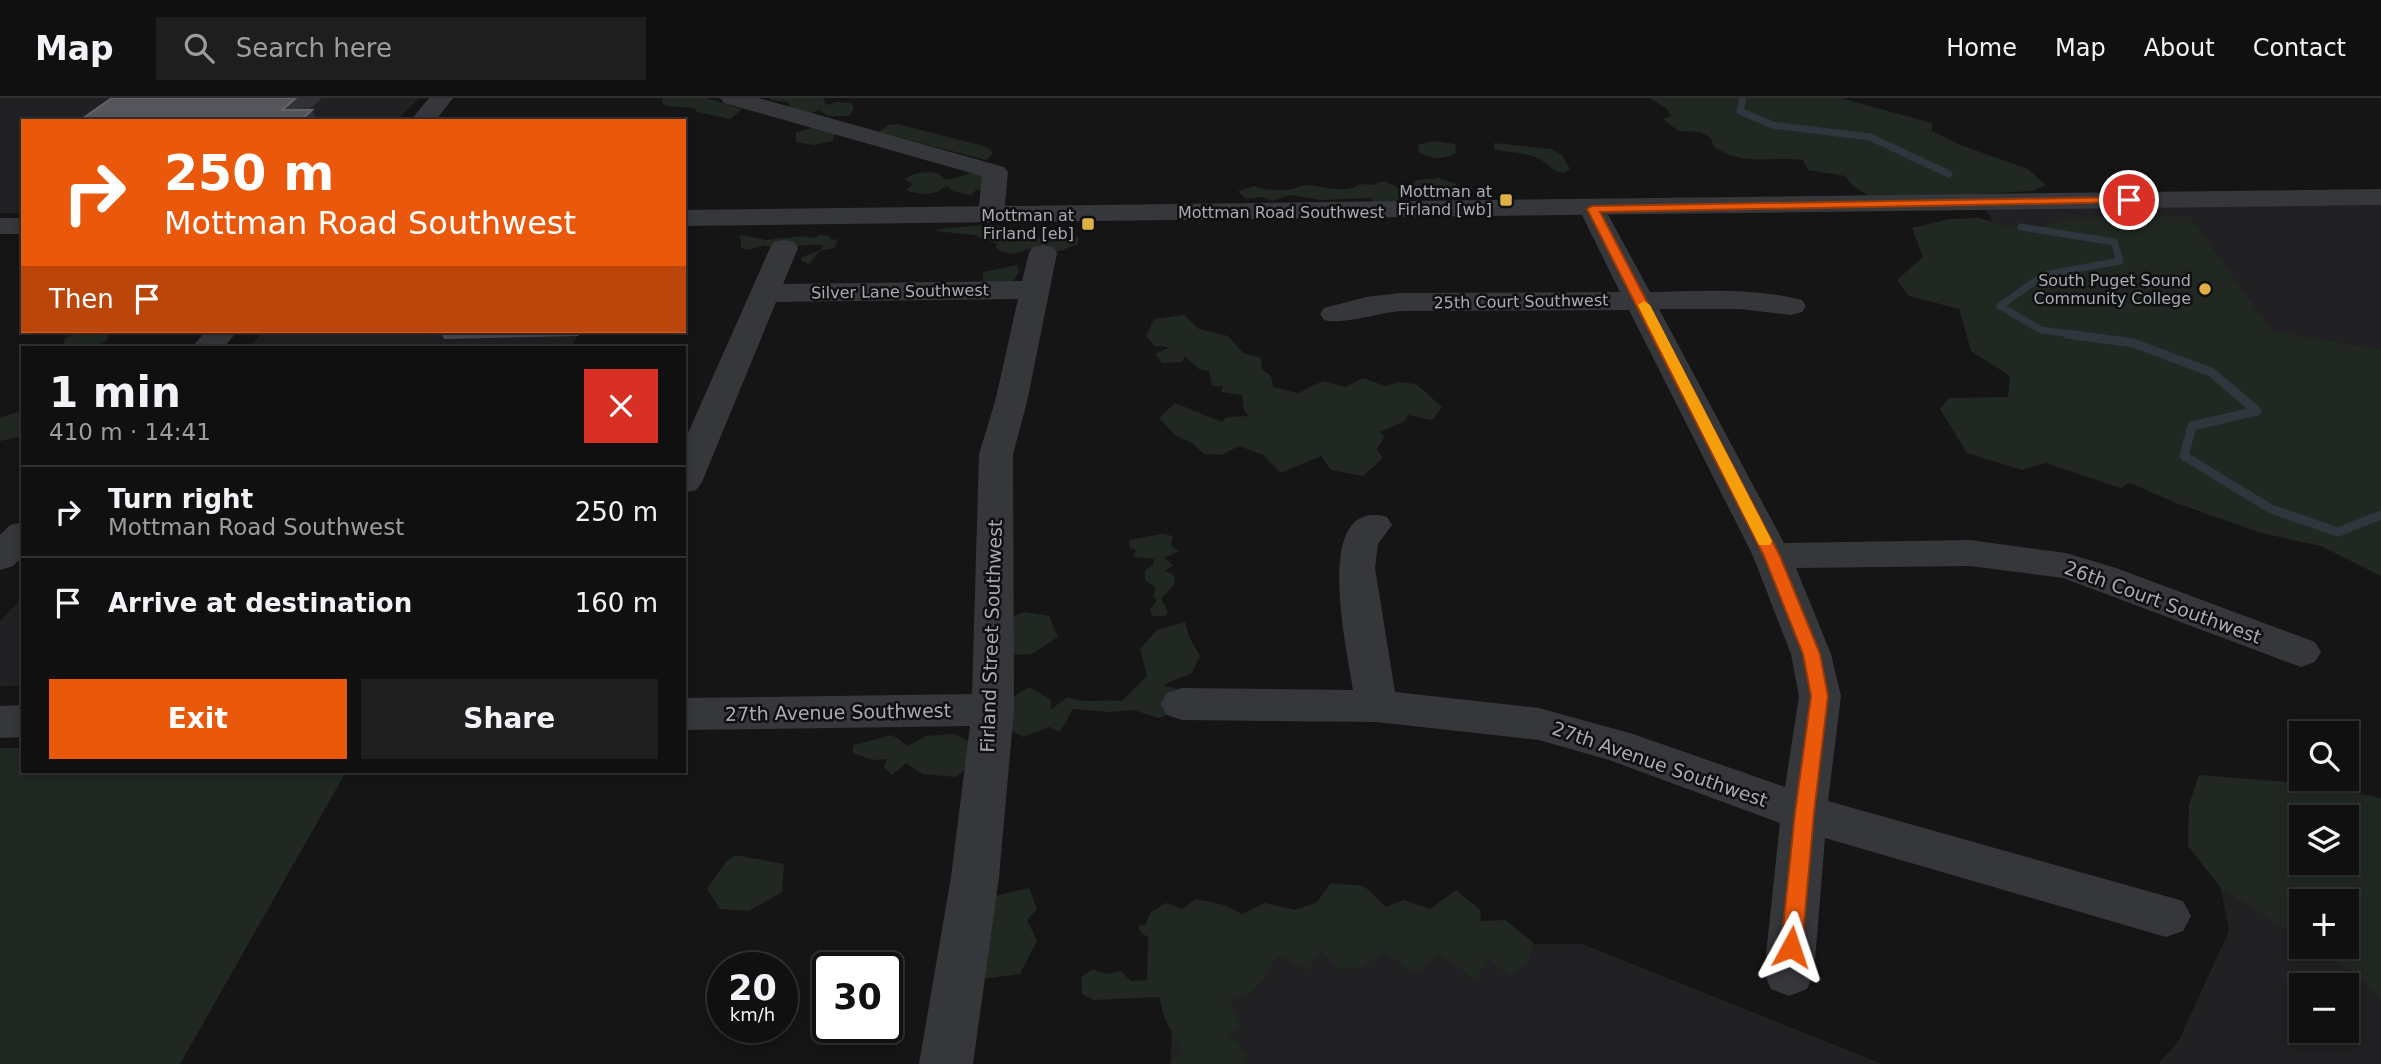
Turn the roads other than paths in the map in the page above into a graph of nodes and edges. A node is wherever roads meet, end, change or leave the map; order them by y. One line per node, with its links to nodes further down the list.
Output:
1 (441, 98): 3 (street)
2 (732, 98): 6 (street)
3 (424, 119)
4 (2381, 197): 5 (street, Mottman Road Southwest)
5 (1592, 209): 6 (street, Mottman Road Southwest); 13 (street)
6 (991, 215): 7 (street, Mottman Road Southwest)
7 (686, 218)
8 (0, 226): 9 (street)
9 (21, 226)
10 (783, 248): 12 (street)
11 (1039, 271): 12 (street, Silver Lane Southwest); 26 (street, Firland Street Southwest)
12 (764, 293): 18 (street)
13 (1642, 300): 14 (street, 25th Court Southwest); 15 (street, 25th Court Southwest); 21 (street)
14 (1791, 306)
15 (1335, 314)
16 (221, 333): 17 (street)
17 (208, 346)
18 (686, 477)
19 (1374, 525): 25 (street)
20 (21, 536): 22 (street)
21 (1772, 556): 23 (street, 26th Court Southwest); 30 (street)
22 (0, 557)
23 (2301, 653)
24 (1182, 705): 25 (street, 27th Avenue Southwest)
25 (1376, 706): 30 (street, 27th Avenue Southwest)
26 (993, 710): 27 (street, 27th Avenue Southwest); 33 (street, Firland Street Southwest)
27 (686, 714)
28 (21, 721): 29 (street)
29 (0, 722)
30 (1804, 813): 31 (street, 27th Avenue Southwest); 32 (street)
31 (2166, 916)
32 (1789, 973)
33 (946, 1064)

